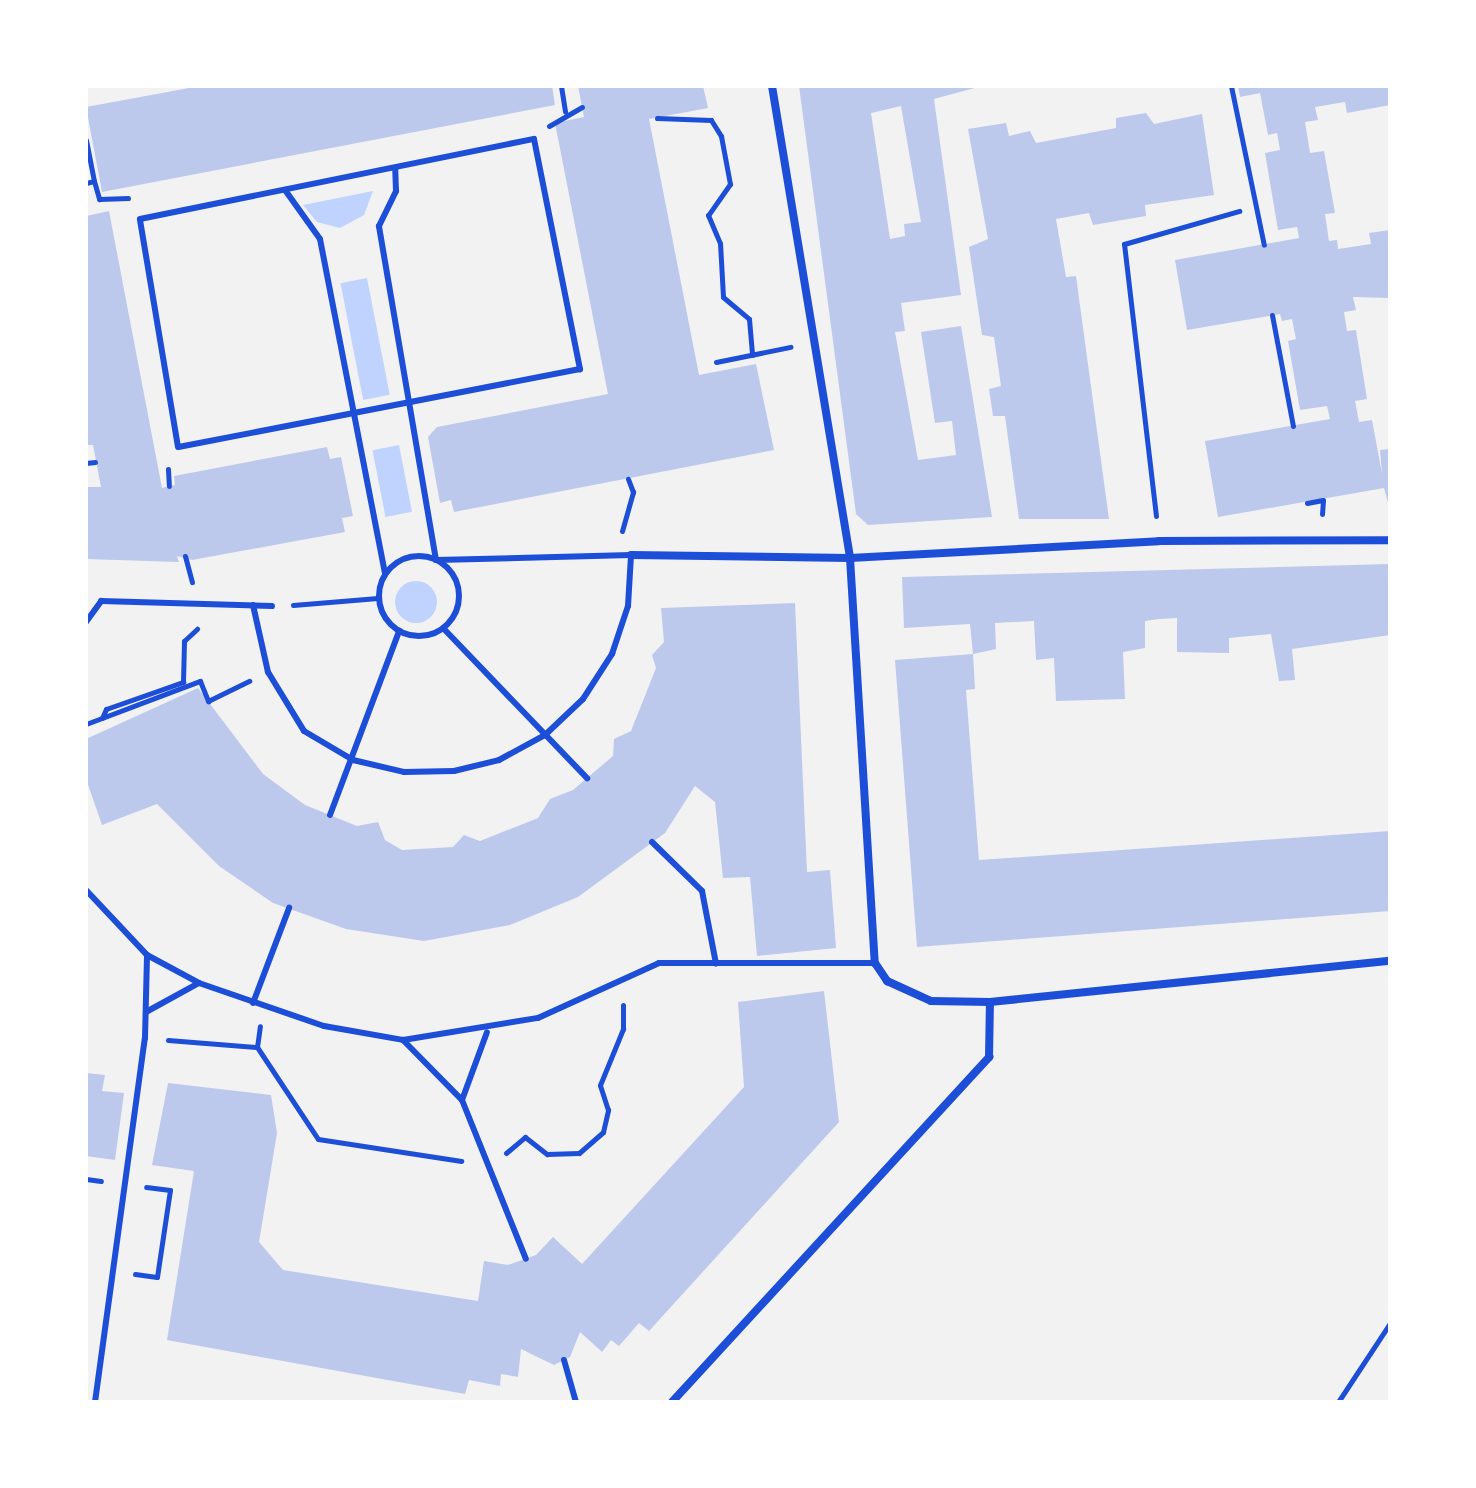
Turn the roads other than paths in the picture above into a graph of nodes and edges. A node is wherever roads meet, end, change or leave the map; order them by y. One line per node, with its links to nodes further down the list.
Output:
1 (772, 86): 8 (street)
2 (395, 168): 3 (lane); 4 (lane); 4 (lane)
3 (285, 190): 5 (lane); 5 (lane)
4 (409, 403): 5 (lane); 9 (lane)
5 (355, 414): 10 (lane)
6 (1390, 540): 8 (street)
7 (631, 555): 8 (street); 9 (lane); 16 (lane)
8 (850, 558): 25 (street)
9 (436, 560): 10 (lane); 14 (lane)
10 (385, 573): 15 (lane)
11 (253, 605): 12 (lane); 13 (lane); 17 (lane)
12 (272, 606)
13 (86, 622)
14 (444, 629): 15 (lane); 16 (lane)
15 (399, 631): 17 (lane)
16 (545, 735): 17 (lane); 18 (lane)
17 (353, 760): 19 (lane)
18 (587, 778)
19 (330, 815)
20 (652, 842): 26 (lane)
21 (86, 890): 23 (lane)
22 (289, 908): 29 (lane)
23 (147, 955): 27 (lane); 30 (lane)
24 (1390, 961): 28 (street)
25 (875, 963): 26 (lane); 28 (street)
26 (716, 964): 31 (lane)
27 (199, 983): 29 (lane); 30 (lane)
28 (990, 1002): 38 (street)
29 (253, 1003): 32 (lane)
30 (146, 1012): 36 (lane)
31 (487, 1032): 32 (lane); 33 (lane)
32 (403, 1040): 33 (lane)
33 (462, 1100): 34 (lane)
34 (526, 1259)
35 (564, 1360): 37 (lane)
36 (95, 1402)
37 (576, 1402)
38 (672, 1402)

